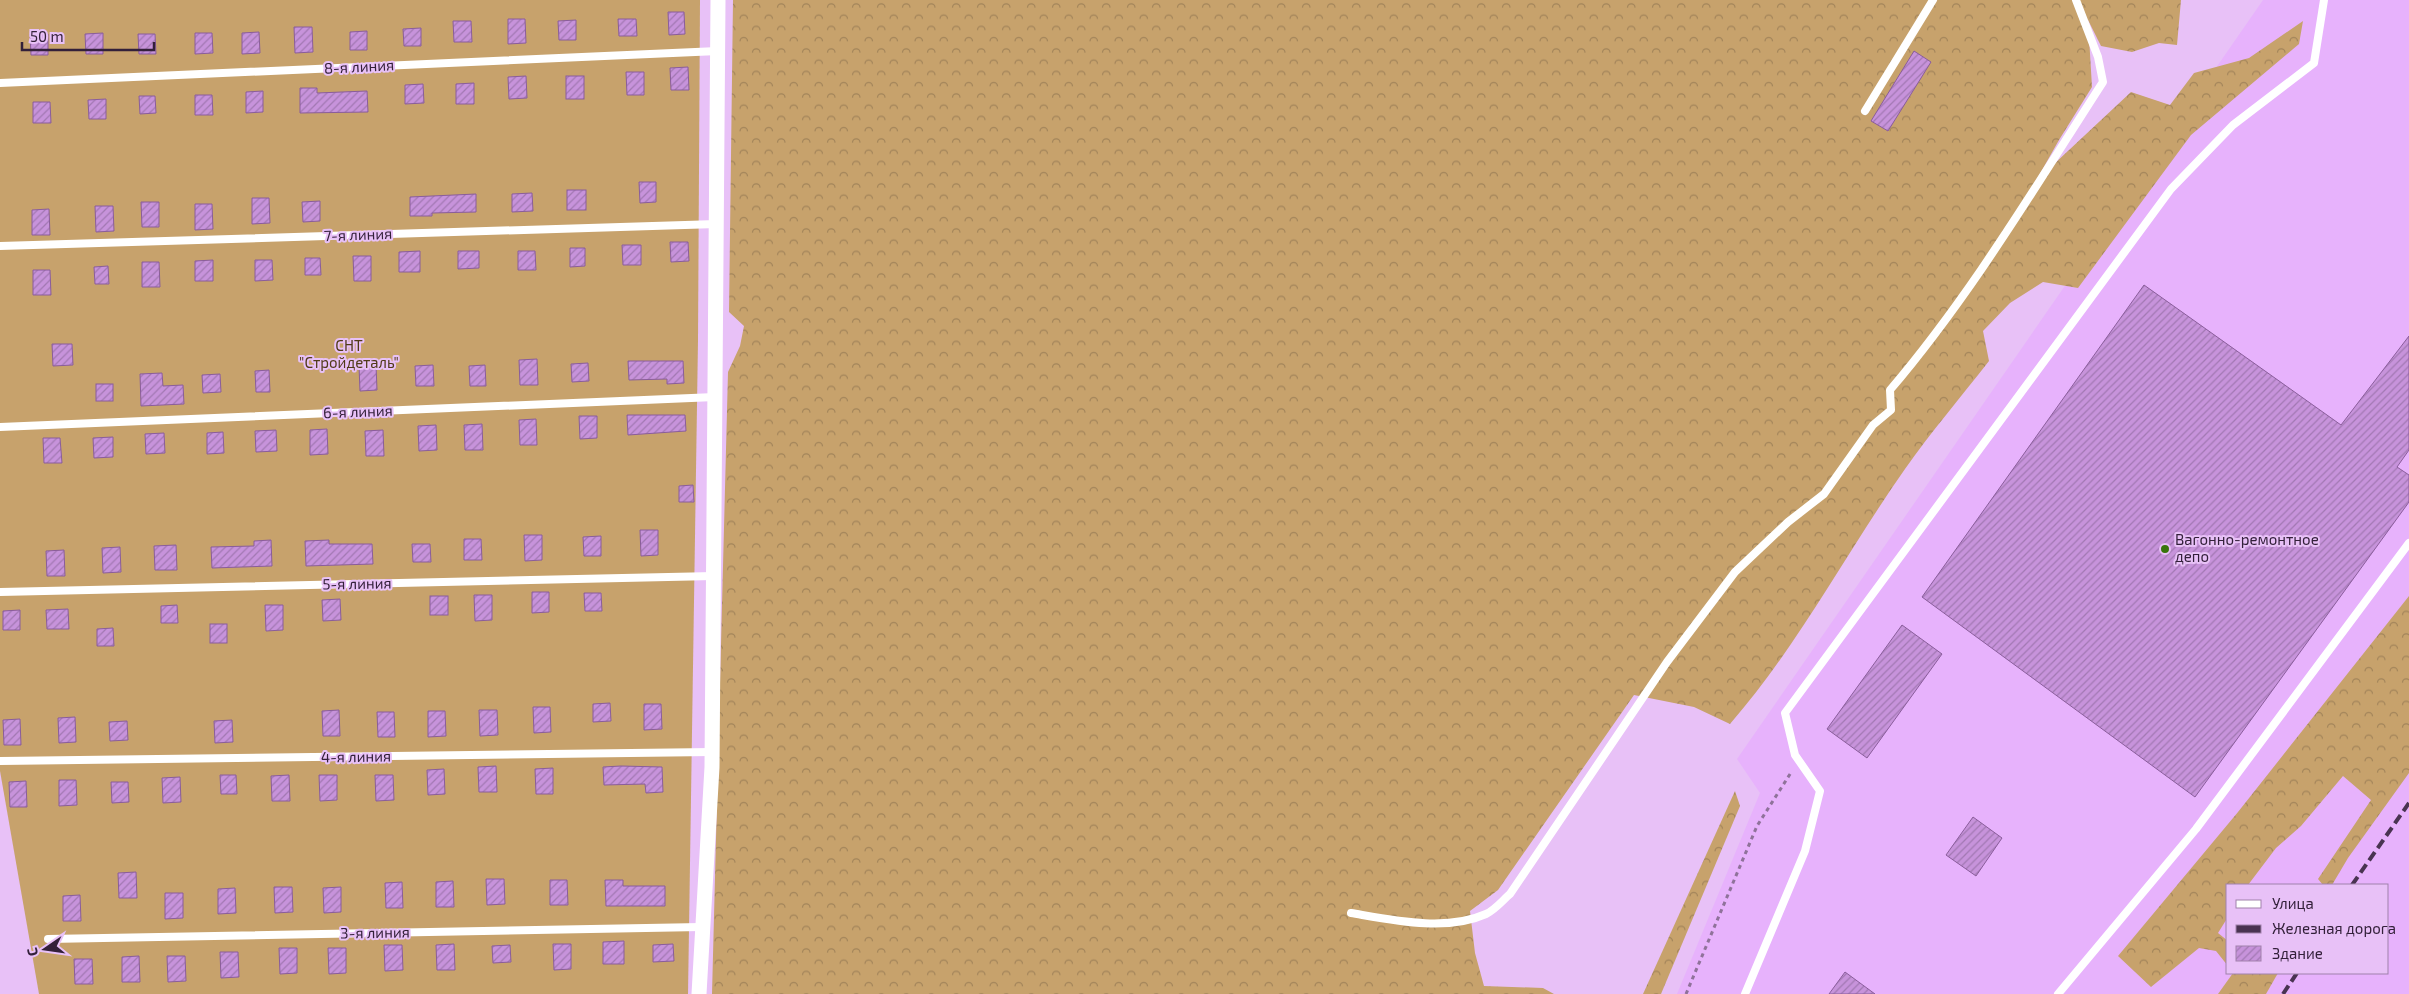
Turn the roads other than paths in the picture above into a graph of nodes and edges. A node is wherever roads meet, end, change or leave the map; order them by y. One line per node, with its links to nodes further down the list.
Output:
1 (718, 0): 5 (street)
2 (1933, 0): 7 (lane)
3 (2076, 0): 17 (lane)
4 (2324, 0): 21 (lane)
5 (718, 51): 6 (lane, 8-я линия); 8 (street)
6 (0, 83)
7 (1865, 111)
8 (717, 224): 9 (lane, 7-я линия); 10 (street)
9 (0, 246)
10 (715, 397): 11 (lane, 6-я линия); 13 (street)
11 (0, 427)
12 (2409, 543): 22 (lane)
13 (714, 576): 14 (lane, 5-я линия); 15 (street)
14 (0, 592)
15 (712, 752): 16 (lane, 4-я линия); 18 (street)
16 (0, 761)
17 (1351, 913)
18 (701, 927): 19 (lane, 3-я линия); 20 (street)
19 (48, 939)
20 (699, 994)
21 (1745, 994)
22 (2058, 994)

